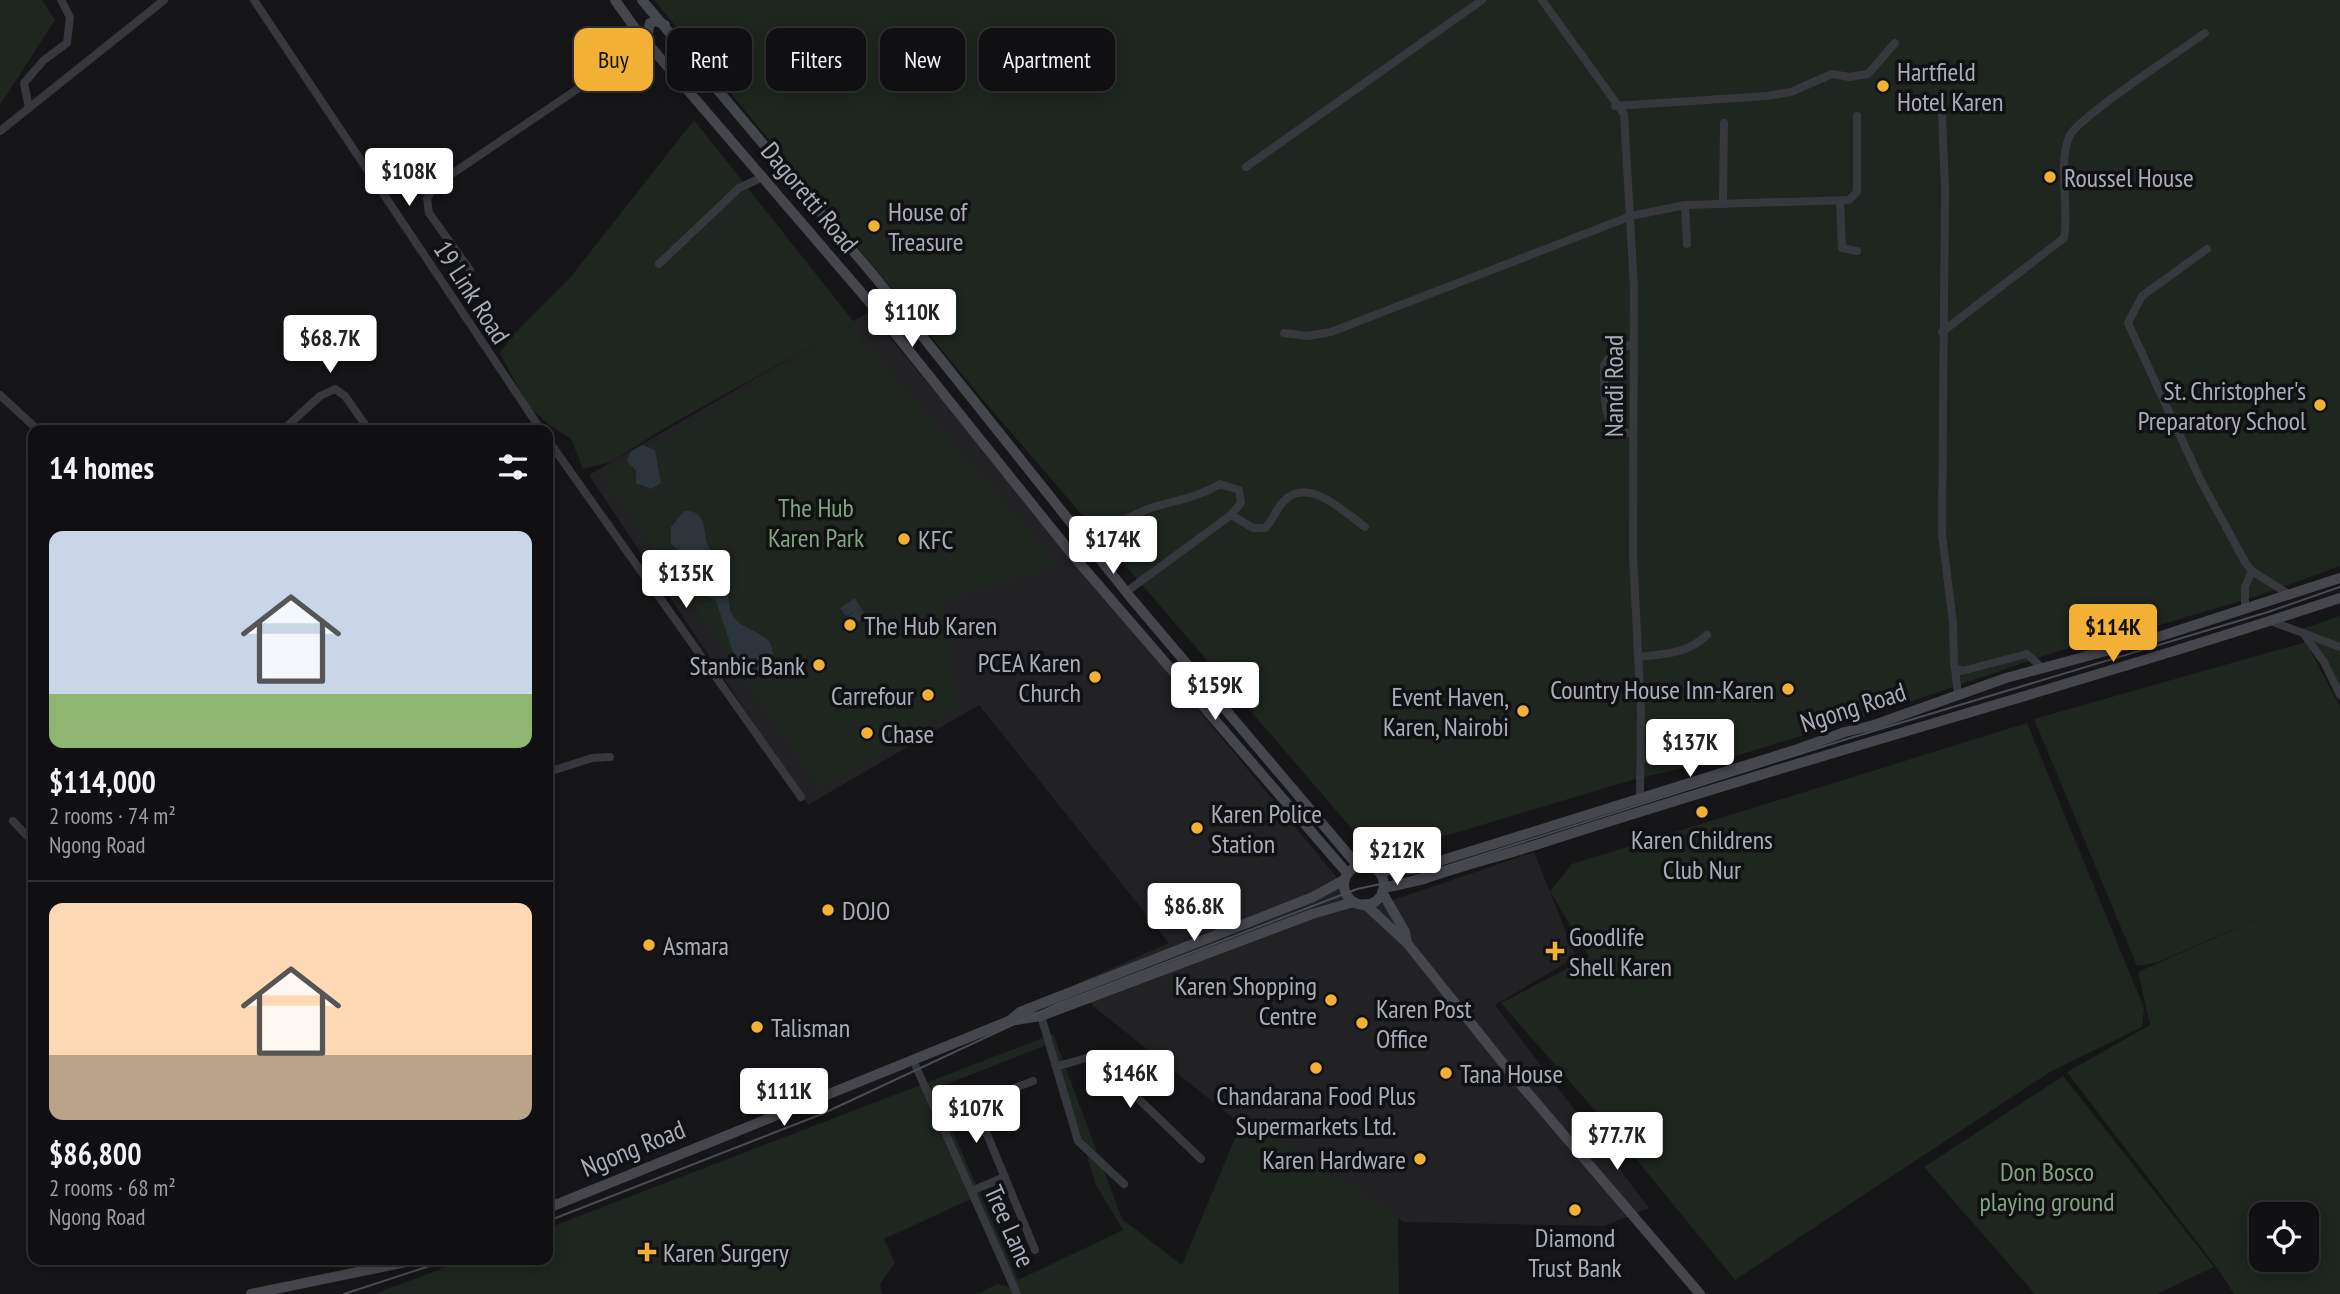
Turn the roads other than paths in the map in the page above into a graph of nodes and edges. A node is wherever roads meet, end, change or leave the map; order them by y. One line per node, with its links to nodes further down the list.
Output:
1 (61, 0): 16 (street)
2 (164, 0): 16 (street)
3 (254, 0): 39 (street, 19 Link Road)
4 (615, 0): 9 (main road, Dagoretti Road)
5 (642, 0): 8 (main road, Dagoretti Road)
6 (1482, 0): 21 (street)
7 (1542, 0): 15 (street, Nandi Road)
8 (666, 25): 10 (main road); 44 (main road, Dagoretti Road)
9 (636, 28)
10 (649, 28)
11 (2205, 33): 32 (street)
12 (1895, 43): 15 (street)
13 (653, 49): 22 (main road, Dagoretti Road)
14 (574, 90): 31 (street)
15 (1615, 106): 26 (street, Nandi Road)
16 (29, 108): 20 (street)
17 (1942, 113): 32 (street)
18 (1857, 116): 23 (street)
19 (1724, 123): 24 (street)
20 (0, 131)
21 (1246, 167)
22 (763, 177): 30 (street); 68 (main road, Dagoretti Road)
23 (1840, 201): 24 (street); 29 (street)
24 (1723, 204): 25 (street)
25 (1685, 205): 26 (street); 27 (street)
26 (1631, 216): 33 (street); 34 (street, Nandi Road)
27 (1687, 244)
28 (2207, 249): 45 (street)
29 (1857, 251)
30 (660, 264)
31 (470, 270)
32 (1942, 332): 56 (street)
33 (1284, 333)
34 (1634, 343): 40 (street, Nandi Road); 40 (street)
35 (0, 395): 36 (street)
36 (33, 425)
37 (288, 425): 38 (street)
38 (365, 425)
39 (538, 425)
40 (1633, 434): 55 (street, Nandi Road)
41 (553, 447): 62 (street)
42 (1230, 515): 43 (street); 44 (street); 47 (street)
43 (1365, 527)
44 (1088, 543): 47 (main road, Dagoretti Road)
45 (2252, 571): 48 (street); 50 (street)
46 (2340, 578): 48 (main road, Ngong Road)
47 (1126, 592): 66 (main road, Dagoretti Road)
48 (2290, 595): 50 (main road, Ngong Road)
49 (2340, 598): 51 (main road, Ngong Road)
50 (2245, 608): 57 (main road, Ngong Road)
51 (2270, 621): 52 (street); 69 (main road, Ngong Road)
52 (2303, 633): 54 (street); 59 (street)
53 (1707, 635): 55 (street)
54 (2340, 647)
55 (1639, 657): 63 (street, Nandi Road)
56 (1955, 668): 57 (street); 58 (street)
57 (2042, 668): 58 (main road, Ngong Road)
58 (1958, 695): 63 (main road, Ngong Road)
59 (2340, 695)
60 (610, 757): 61 (street)
61 (553, 770)
62 (801, 797)
63 (1640, 798): 67 (main road, Ngong Road)
64 (13, 821): 65 (street)
65 (28, 837)
66 (1357, 866): 67 (main road); 68 (main road)
67 (1378, 871): 69 (main road)
68 (1346, 876): 70 (main road); 72 (main road, Ngong Road)
69 (1383, 890): 70 (main road); 71 (main road)
70 (1360, 903): 71 (main road); 73 (main road, Ngong Road)
71 (1407, 943): 88 (main road)
72 (1126, 971): 73 (main road); 75 (main road, Ngong Road)
73 (1131, 984): 74 (main road, Ngong Road)
74 (1041, 1016): 75 (main road, Ngong Road); 77 (street)
75 (1009, 1021): 76 (main road, Ngong Road)
76 (913, 1060): 82 (street, Tree Lane); 83 (main road, Ngong Road)
77 (1058, 1066): 79 (street); 81 (street)
78 (1033, 1081): 80 (street)
79 (1201, 1158)
80 (1005, 1177): 82 (street); 84 (street)
81 (1124, 1184)
82 (971, 1191): 87 (street, Tree Lane)
83 (553, 1205)
84 (1035, 1250)
85 (392, 1265): 86 (main road)
86 (251, 1294)
87 (1017, 1294)
88 (1700, 1294)

